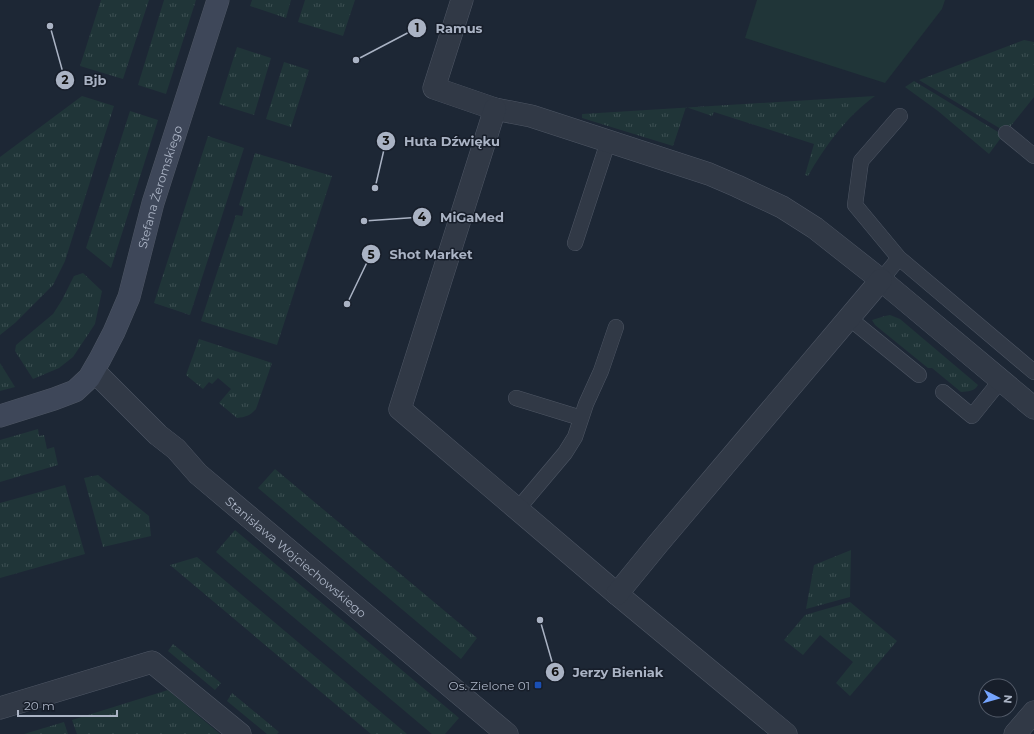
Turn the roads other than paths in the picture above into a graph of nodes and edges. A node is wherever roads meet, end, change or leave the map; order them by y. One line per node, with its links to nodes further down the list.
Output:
1 (218, 0): 13 (street, Stefana Żeromskiego)
2 (462, 0): 3 (street)
3 (495, 109): 6 (street); 22 (street)
4 (900, 116): 9 (lane)
5 (1006, 133): 7 (lane)
6 (608, 142): 8 (lane); 10 (street)
7 (1034, 156)
8 (575, 243)
9 (899, 258): 10 (lane); 14 (lane)
10 (881, 280): 11 (street); 16 (street)
11 (849, 318): 15 (lane); 23 (street)
12 (616, 327): 21 (lane)
13 (94, 371): 20 (street, Stefana Żeromskiego); 26 (street, Stanisława Wojciechowskiego)
14 (1034, 372)
15 (919, 376)
16 (1001, 380): 17 (lane); 19 (street)
17 (942, 392)
18 (516, 398): 21 (lane)
19 (1034, 408)
20 (0, 416)
21 (581, 418): 22 (lane)
22 (517, 510): 23 (street)
23 (617, 594): 28 (street)
24 (0, 708): 27 (street)
25 (1034, 712): 29 (street)
26 (499, 732)
27 (240, 734)
28 (786, 734)
29 (1015, 734)

